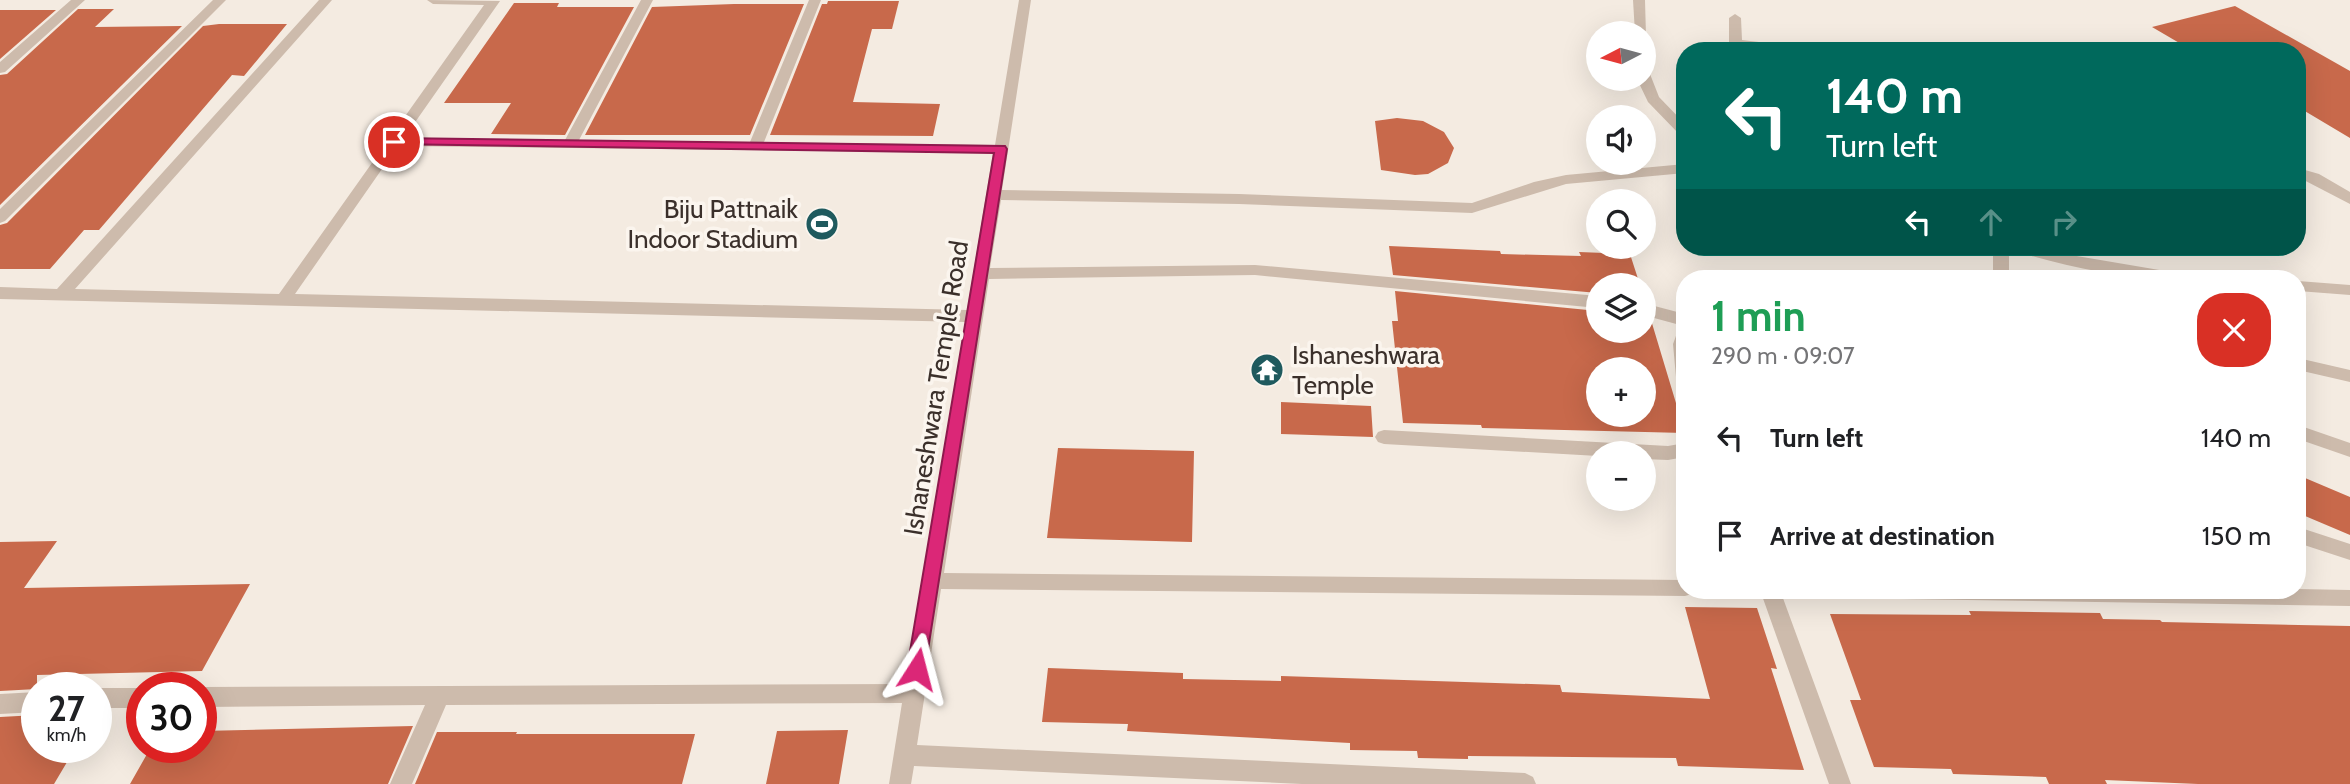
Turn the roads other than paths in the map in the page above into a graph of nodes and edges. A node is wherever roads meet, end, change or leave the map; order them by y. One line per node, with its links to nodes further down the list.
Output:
1 (79, 0): 13 (street)
2 (220, 0): 24 (street)
3 (326, 0): 31 (street)
4 (433, 0): 5 (street)
5 (494, 0): 16 (street)
6 (647, 0): 17 (street)
7 (815, 0): 18 (street)
8 (1025, 0): 19 (street, Ishaneshwara Temple Road)
9 (1640, 0): 11 (street)
10 (1735, 18): 12 (street)
11 (1641, 21)
12 (1735, 42)
13 (0, 69)
14 (1647, 91): 15 (street)
15 (1676, 123)
16 (394, 142): 17 (street); 32 (street)
17 (570, 144): 18 (street)
18 (755, 146): 19 (street)
19 (1001, 149): 22 (street, Ishaneshwara Temple Road)
20 (1676, 169): 22 (street)
21 (2306, 174): 23 (street)
22 (994, 195): 27 (street, Ishaneshwara Temple Road)
23 (2350, 199)
24 (0, 218)
25 (2051, 256): 26 (street)
26 (2129, 270)
27 (981, 274): 33 (street); 35 (street, Ishaneshwara Temple Road)
28 (2306, 287): 29 (street)
29 (2350, 290)
30 (0, 293): 31 (street)
31 (61, 295): 32 (street)
32 (283, 300): 35 (street)
33 (1586, 301)
34 (1656, 312): 36 (street)
35 (974, 316): 45 (street, Ishaneshwara Temple Road)
36 (1676, 318)
37 (2306, 366): 38 (street)
38 (2350, 376)
39 (2306, 435): 41 (street)
40 (1384, 437): 42 (street)
41 (2350, 450)
42 (1676, 452)
43 (2306, 538): 44 (street)
44 (2350, 552)
45 (931, 581): 46 (street); 50 (street, Ishaneshwara Temple Road)
46 (1676, 588)
47 (2306, 597): 48 (street)
48 (2350, 598)
49 (1773, 599): 59 (street)
50 (913, 693): 51 (street); 55 (street, Ishaneshwara Temple Road)
51 (440, 695): 52 (street); 56 (street)
52 (217, 697)
53 (21, 703): 54 (street)
54 (0, 704)
55 (903, 755): 57 (street, Ishaneshwara Temple Road); 58 (street)
56 (401, 784)
57 (900, 784)
58 (1525, 784)
59 (1840, 784)

